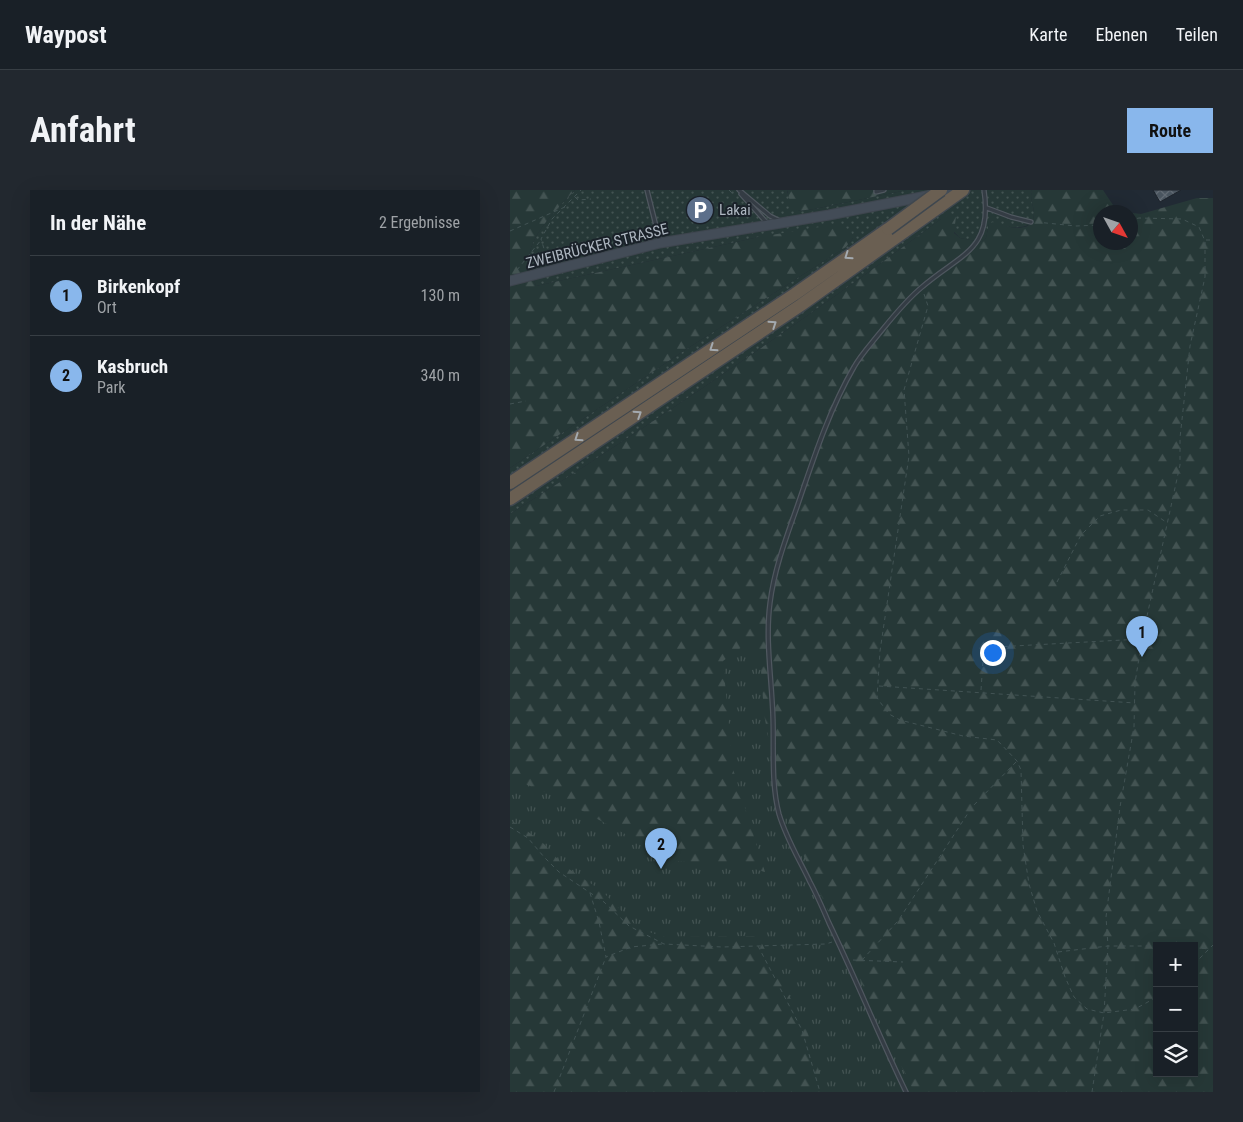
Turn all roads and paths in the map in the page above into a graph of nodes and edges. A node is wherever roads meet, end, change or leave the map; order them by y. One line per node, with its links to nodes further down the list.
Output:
1 (581, 190): 12 (path)
2 (647, 190): 25 (lane)
3 (730, 190): 11 (path)
4 (738, 190): 17 (lane); 20 (lane)
5 (876, 190): 6 (lane)
6 (884, 190)
7 (941, 190): 32 (highway, one-way to 32, bridge)
8 (957, 190): 17 (main road, ZWEIBRÜCKER STRASSE)
9 (963, 190): 33 (highway, one-way to 9)
10 (984, 190): 15 (lane)
11 (735, 195)
12 (574, 197): 13 (path); 14 (path)
13 (591, 198)
14 (565, 207): 21 (path); 22 (path)
15 (987, 208): 18 (lane); 29 (lane)
16 (1138, 218): 24 (path)
17 (788, 222): 20 (main road, ZWEIBRÜCKER STRASSE)
18 (1032, 222): 19 (path)
19 (1093, 225)
20 (769, 226): 25 (main road, ZWEIBRÜCKER STRASSE)
21 (510, 231)
22 (541, 239): 26 (path); 27 (path)
23 (1213, 240): 24 (path)
24 (1205, 241): 34 (path)
25 (660, 243): 26 (main road, ZWEIBRÜCKER STRASSE)
26 (556, 269): 28 (main road, ZWEIBRÜCKER STRASSE)
27 (515, 272)
28 (510, 281)
29 (922, 287): 37 (path); 43 (lane)
30 (526, 401): 31 (path)
31 (510, 404)
32 (510, 483)
33 (510, 499)
34 (1166, 523): 35 (path); 36 (path)
35 (1056, 582)
36 (1142, 639): 38 (path); 39 (path)
37 (878, 686): 38 (path); 40 (path)
38 (980, 692): 39 (path)
39 (1134, 703): 47 (path)
40 (1017, 761): 51 (path); 54 (path)
41 (510, 826): 42 (path)
42 (590, 893): 44 (path); 52 (path)
43 (838, 940): 45 (path); 53 (lane)
44 (664, 944): 45 (path); 52 (path)
45 (757, 945): 60 (path)
46 (1213, 945): 50 (path)
47 (1108, 946): 48 (path); 51 (path); 58 (path)
48 (1153, 946)
49 (1198, 948): 50 (path)
50 (1209, 949): 55 (path)
51 (1056, 952): 58 (path)
52 (606, 957): 59 (path)
53 (847, 960): 54 (path); 61 (lane)
54 (862, 960): 56 (path)
55 (1198, 960)
56 (903, 962)
57 (1153, 999): 58 (path)
58 (1104, 1013): 62 (path)
59 (554, 1092)
60 (820, 1092)
61 (906, 1092)
62 (1092, 1092)

